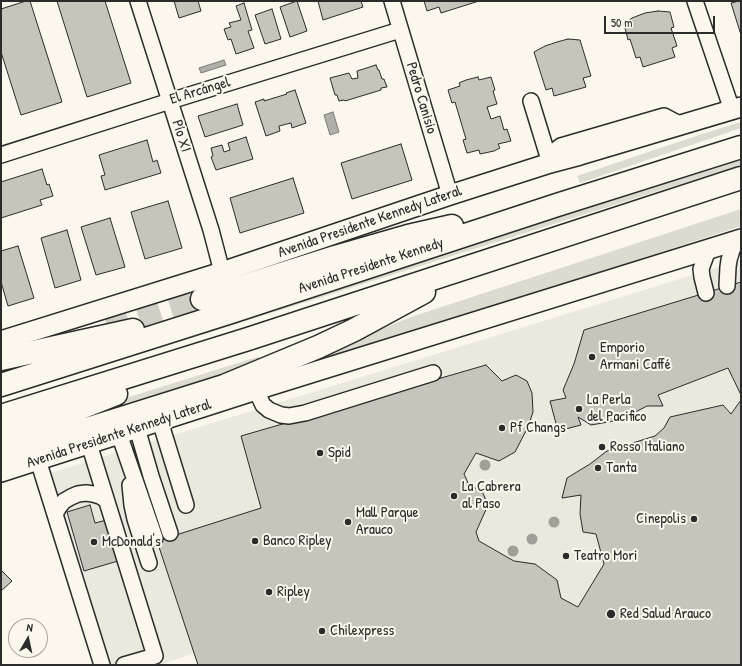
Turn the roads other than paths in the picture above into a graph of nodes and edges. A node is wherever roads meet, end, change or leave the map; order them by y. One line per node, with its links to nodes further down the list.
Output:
1 (138, 1): 5 (street, Pío XI)
2 (392, 1): 4 (street, Pedro Canisio)
3 (695, 1): 7 (street)
4 (400, 30): 5 (street, El Arcángel); 12 (street, Pedro Canisio)
5 (170, 101): 9 (street, El Arcángel); 17 (street, Pío XI)
6 (531, 101): 10 (street)
7 (736, 109): 10 (main road, Avenida Presidente Kennedy Lateral)
8 (741, 147): 13 (highway, Avenida Presidente Kennedy)
9 (1, 154)
10 (549, 160): 12 (main road, Avenida Presidente Kennedy Lateral)
11 (734, 181): 16 (highway, Avenida Presidente Kennedy)
12 (450, 195): 17 (main road, Avenida Presidente Kennedy Lateral)
13 (557, 205): 20 (highway); 21 (highway, Avenida Presidente Kennedy)
14 (739, 240): 15 (main road, Avenida Presidente Kennedy Lateral); 18 (street)
15 (708, 250): 19 (street); 27 (main road, Avenida Presidente Kennedy Lateral)
16 (471, 266): 22 (highway, Avenida Presidente Kennedy); 34 (highway)
17 (222, 272): 23 (main road, Avenida Presidente Kennedy Lateral)
18 (727, 286)
19 (706, 293)
20 (202, 299)
21 (231, 312): 24 (highway); 26 (highway, Avenida Presidente Kennedy)
22 (248, 339): 28 (highway, Avenida Presidente Kennedy); 31 (highway)
23 (1, 342)
24 (1, 359)
25 (433, 373): 27 (street)
26 (1, 384)
27 (256, 390): 29 (main road, Avenida Presidente Kennedy Lateral)
28 (1, 416)
29 (160, 421): 30 (main road, Avenida Presidente Kennedy Lateral); 39 (street)
30 (137, 428): 32 (main road, Avenida Presidente Kennedy Lateral); 41 (street)
31 (1, 434)
32 (119, 434): 33 (main road, Avenida Presidente Kennedy Lateral); 36 (street)
33 (90, 444): 35 (main road, Avenida Presidente Kennedy Lateral); 38 (street)
34 (1, 456)
35 (38, 460): 37 (main road, Avenida Presidente Kennedy Lateral); 40 (street)
36 (131, 468): 42 (street); 43 (street)
37 (1, 472)
38 (106, 500): 40 (street); 45 (street)
39 (186, 505)
40 (55, 514): 44 (street)
41 (170, 533)
42 (155, 538)
43 (149, 563)
44 (102, 665)
45 (124, 665)

